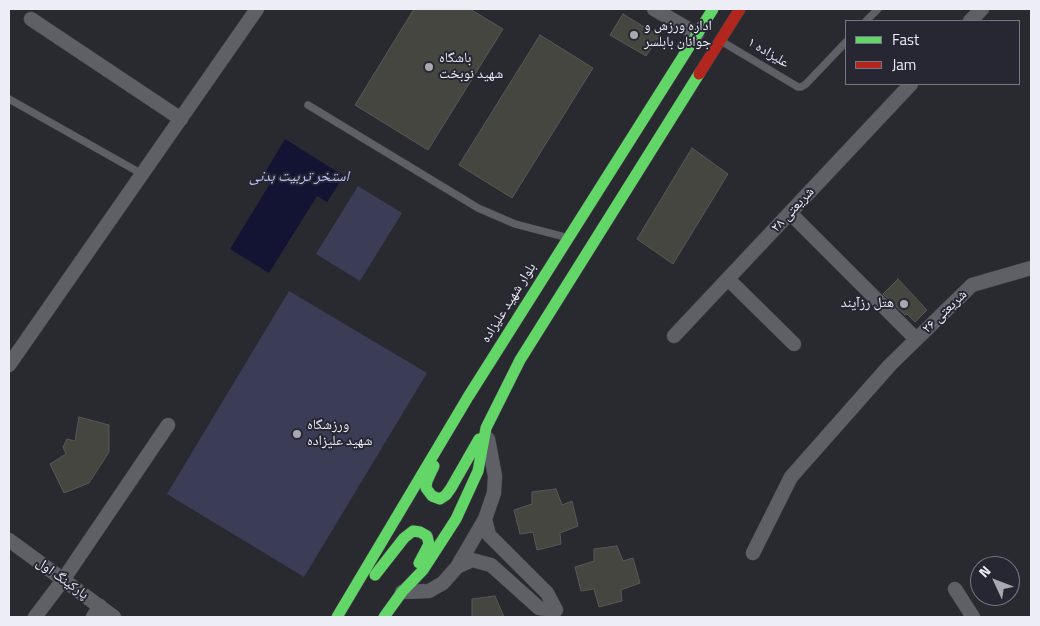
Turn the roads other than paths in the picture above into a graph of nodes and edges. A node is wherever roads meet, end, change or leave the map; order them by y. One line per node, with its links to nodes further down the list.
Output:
1 (257, 9): 16 (street)
2 (654, 9): 10 (street)
3 (713, 9): 10 (main road, بلوار شهید علیزاده)
4 (740, 9): 11 (main road)
5 (878, 9): 8 (lane)
6 (982, 9): 9 (street)
7 (31, 19): 16 (street)
8 (867, 20)
9 (971, 20)
10 (697, 34): 19 (main road, بلوار شهید علیزاده)
11 (721, 40): 12 (lane, علیزاده ۱); 28 (main road)
12 (845, 43)
13 (910, 85): 18 (street, شریعتی ۲۸)
14 (9, 100): 17 (lane)
15 (308, 105): 19 (lane)
16 (180, 119): 17 (street)
17 (142, 174): 25 (street)
18 (790, 213): 21 (street, شریعتی ۲۸); 23 (street)
19 (568, 238): 26 (main road, بلوار شهید علیزاده)
20 (1031, 268): 23 (street, شریعتی ۲۶)
21 (728, 279): 22 (street, شریعتی ۲۸); 24 (street)
22 (674, 336)
23 (916, 339): 31 (street, شریعتی ۲۶)
24 (794, 344)
25 (9, 365)
26 (468, 397): 28 (main road); 36 (main road, بلوار شهید علیزاده)
27 (168, 425): 33 (street)
28 (486, 428): 29 (street); 35 (main road)
29 (485, 519): 32 (street); 38 (street)
30 (9, 540): 33 (street, پارکینگ اول)
31 (753, 553)
32 (457, 567): 35 (street); 38 (street)
33 (63, 580): 37 (street, پارکینگ اول); 39 (street)
34 (956, 589): 43 (street)
35 (402, 592): 36 (main road); 42 (main road)
36 (344, 606): 41 (main road, بلوار شهید علیزاده)
37 (96, 612): 40 (street, پارکینگ اول)
38 (557, 615)
39 (35, 617)
40 (114, 617)
41 (337, 617)
42 (384, 617)
43 (973, 617)

